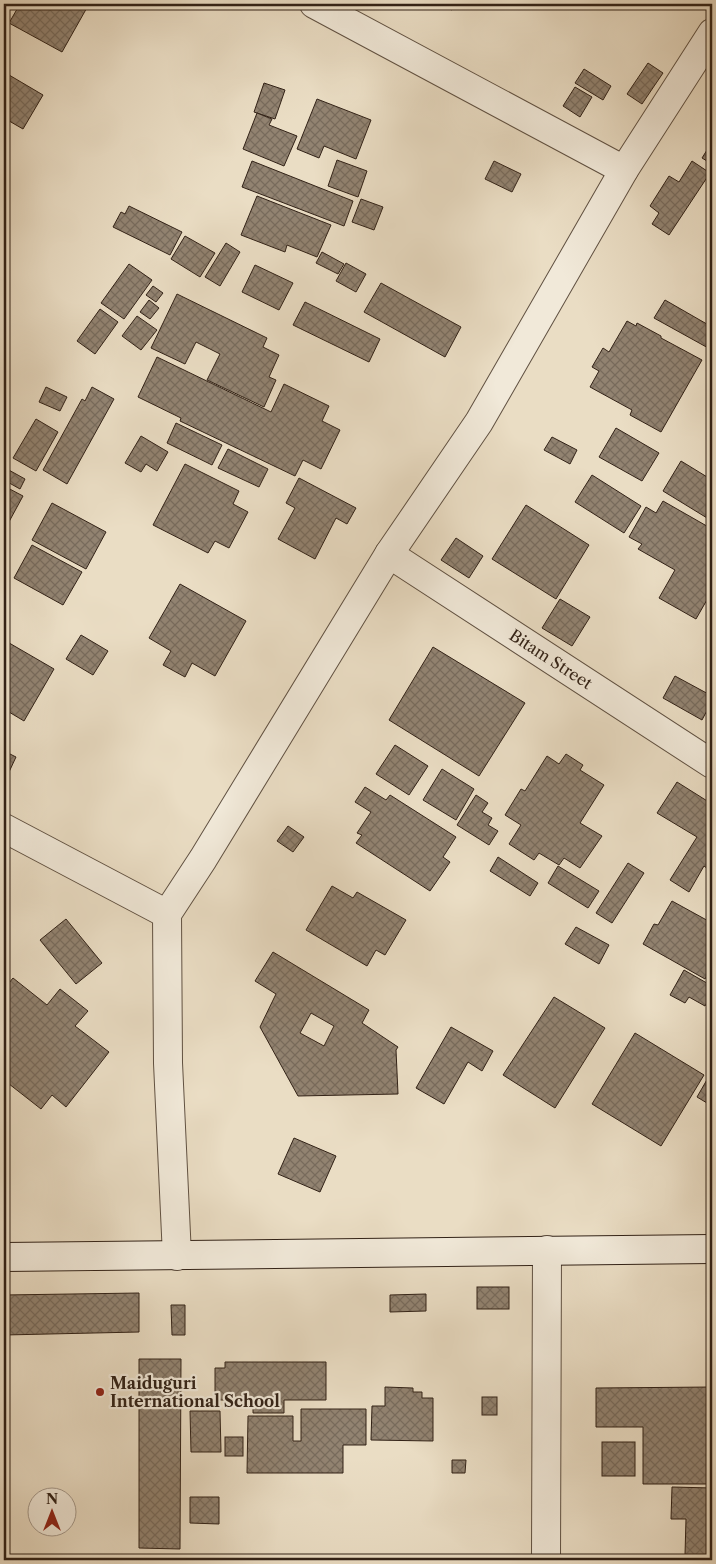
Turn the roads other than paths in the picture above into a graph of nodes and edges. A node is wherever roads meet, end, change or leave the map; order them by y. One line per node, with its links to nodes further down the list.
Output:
1 (314, 4): 3 (street)
2 (712, 33): 3 (street)
3 (624, 170): 4 (street)
4 (389, 554): 5 (street, Bitam Street); 7 (street)
5 (712, 764)
6 (4, 828): 7 (street)
7 (167, 914): 10 (street)
8 (712, 1249): 9 (street)
9 (547, 1250): 10 (street); 12 (street)
10 (177, 1256): 11 (street)
11 (4, 1257)
12 (546, 1560)

